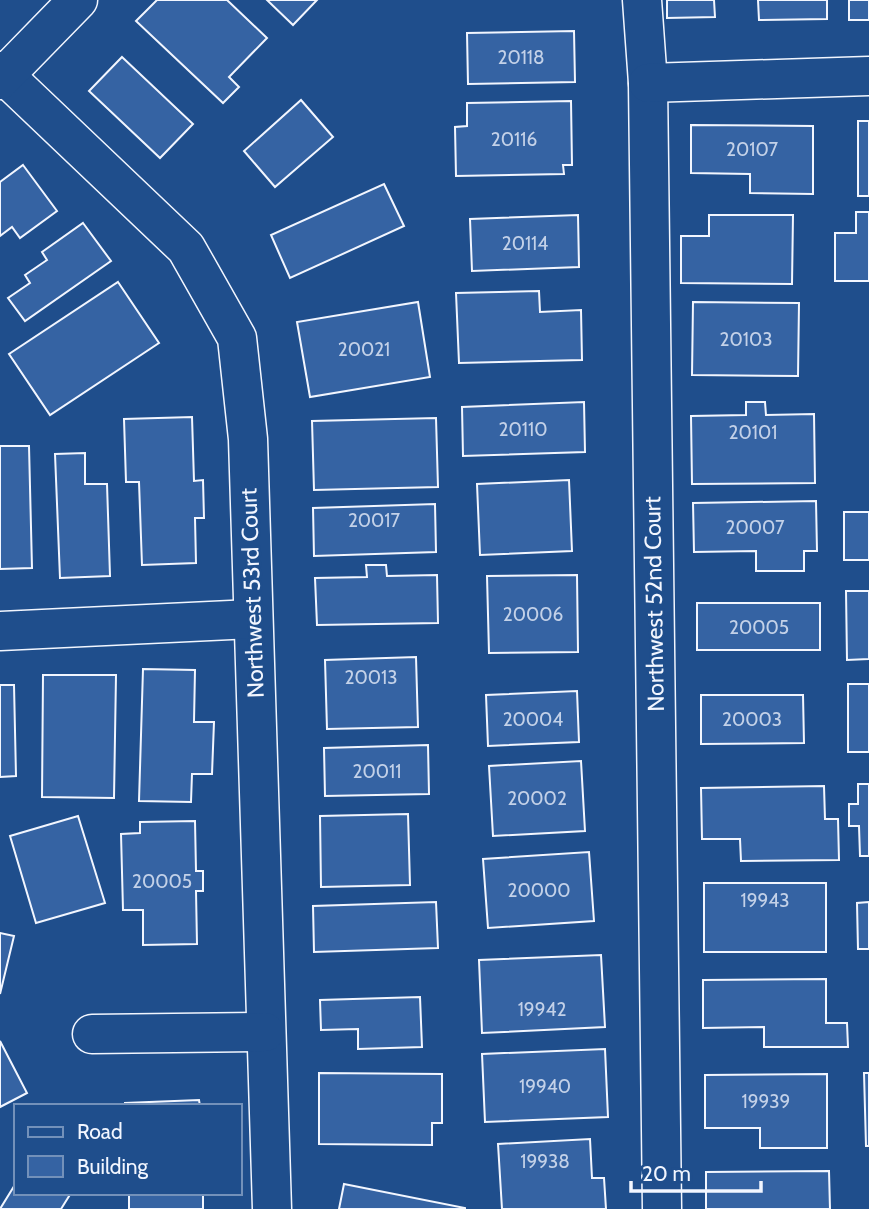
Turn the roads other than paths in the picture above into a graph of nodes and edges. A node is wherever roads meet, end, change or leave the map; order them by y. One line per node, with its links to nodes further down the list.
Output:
1 (78, 0): 3 (street)
2 (642, 0): 5 (street, Northwest 52nd Court)
3 (2, 75): 6 (street, Northwest 53rd Court)
4 (869, 76): 5 (street)
5 (648, 83): 11 (street, Northwest 52nd Court)
6 (252, 619): 7 (street); 8 (street, Northwest 53rd Court)
7 (0, 631)
8 (265, 1032): 9 (street); 10 (street, Northwest 53rd Court)
9 (92, 1034)
10 (272, 1209)
11 (662, 1209)

